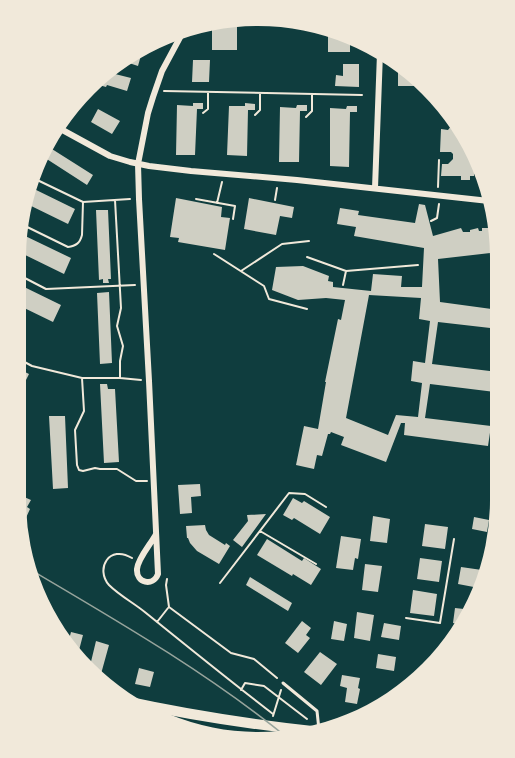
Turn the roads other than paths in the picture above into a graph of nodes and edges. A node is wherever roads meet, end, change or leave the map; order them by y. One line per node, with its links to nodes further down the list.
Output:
1 (179, 40): 4 (street)
2 (380, 61): 5 (street)
3 (64, 131): 4 (street)
4 (138, 164): 5 (street); 7 (street)
5 (375, 188): 6 (street)
6 (483, 200)
7 (156, 534): 7 (street)
8 (283, 683): 10 (lane)
9 (151, 707): 11 (main road)
10 (319, 725)
11 (297, 729)

